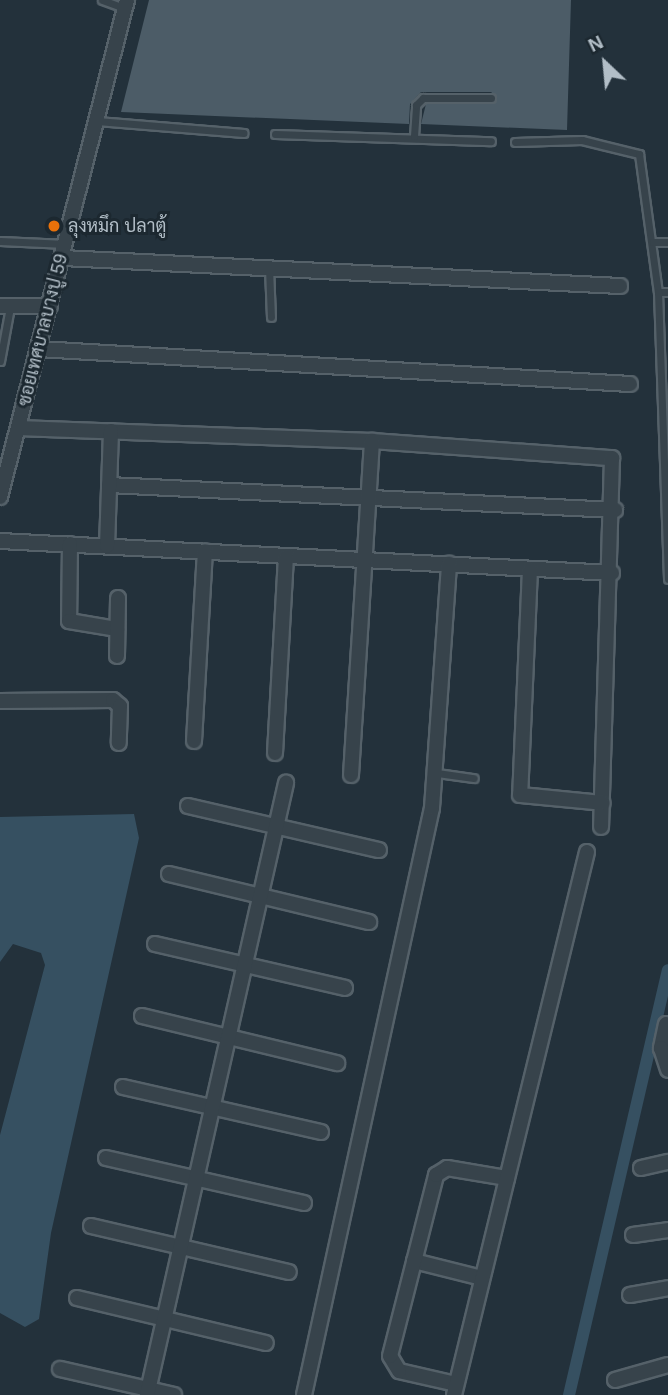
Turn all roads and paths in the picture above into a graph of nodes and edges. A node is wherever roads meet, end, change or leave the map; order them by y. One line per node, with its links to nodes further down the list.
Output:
1 (102, 0): 2 (lane)
2 (126, 4): 4 (street, ซอยเทศบาลบางปู 59)
3 (491, 98): 7 (lane)
4 (97, 121): 5 (lane); 13 (street, ซอยเทศบาลบางปู 59)
5 (244, 133)
6 (275, 134): 7 (lane)
7 (414, 136): 8 (lane)
8 (491, 141)
9 (515, 142): 11 (lane)
10 (0, 240): 13 (lane)
11 (653, 242): 12 (lane); 16 (lane)
12 (668, 242)
13 (64, 251): 14 (street); 19 (street, ซอยเทศบาลบางปู 59)
14 (269, 268): 15 (street); 20 (lane)
15 (620, 286)
16 (658, 292): 17 (lane); 22 (lane)
17 (668, 292)
18 (5, 306): 19 (street); 24 (lane)
19 (50, 306): 21 (street, ซอยเทศบาลบางปู 59)
20 (271, 317)
21 (39, 349): 25 (street); 26 (street, ซอยเทศบาลบางปู 59)
22 (658, 358): 23 (lane); 42 (lane)
23 (668, 358)
24 (0, 361)
25 (630, 384)
26 (18, 428): 27 (street); 30 (street, ซอยเทศบาลบางปู 59)
27 (110, 431): 28 (street); 29 (street)
28 (372, 441): 31 (street); 32 (street)
29 (109, 485): 31 (street); 35 (street)
30 (0, 497)
31 (368, 498): 32 (street); 38 (street)
32 (615, 510): 41 (street)
33 (0, 541): 34 (street)
34 (70, 544): 35 (street); 44 (street)
35 (107, 546): 36 (street)
36 (205, 551): 37 (street); 47 (street)
37 (286, 555): 38 (street); 49 (street)
38 (364, 561): 39 (street); 51 (street)
39 (449, 564): 40 (street); 50 (street)
40 (530, 569): 41 (street); 54 (street)
41 (612, 573): 54 (street)
42 (668, 579)
43 (118, 598): 44 (street)
44 (117, 629): 45 (street)
45 (117, 656)
46 (0, 701): 48 (street)
47 (194, 741)
48 (119, 743)
49 (275, 753)
50 (437, 773): 52 (lane); 98 (street)
51 (351, 775)
52 (474, 778)
53 (286, 783): 56 (street)
54 (603, 803): 57 (street)
55 (188, 806): 56 (street)
56 (277, 825): 58 (street); 61 (street)
57 (601, 827)
58 (379, 850)
59 (587, 852): 78 (street)
60 (169, 874): 61 (street)
61 (262, 896): 62 (street); 64 (street)
62 (369, 922)
63 (155, 944): 64 (street)
64 (246, 967): 65 (street); 68 (street)
65 (345, 988)
66 (142, 1016): 68 (street)
67 (666, 1024): 70 (street)
68 (230, 1037): 69 (street); 72 (street)
69 (337, 1063)
70 (668, 1070)
71 (123, 1087): 72 (street)
72 (214, 1108): 73 (street); 77 (street)
73 (321, 1132)
74 (106, 1158): 77 (street)
75 (668, 1162): 76 (street)
76 (641, 1168)
77 (197, 1178): 79 (street); 83 (street)
78 (507, 1178): 84 (street); 86 (street)
79 (304, 1203)
80 (91, 1226): 83 (street)
81 (668, 1230): 82 (street)
82 (633, 1235)
83 (181, 1247): 85 (street); 90 (street)
84 (414, 1261): 86 (street); 95 (street)
85 (289, 1272)
86 (482, 1278): 95 (street)
87 (668, 1288): 88 (street)
88 (630, 1295)
89 (77, 1298): 90 (street)
90 (165, 1318): 91 (street); 96 (street)
91 (266, 1343)
92 (668, 1365): 94 (street)
93 (60, 1368): 96 (street)
94 (615, 1380)
95 (455, 1389)
96 (148, 1392): 97 (street)
97 (174, 1395)
98 (304, 1395)

